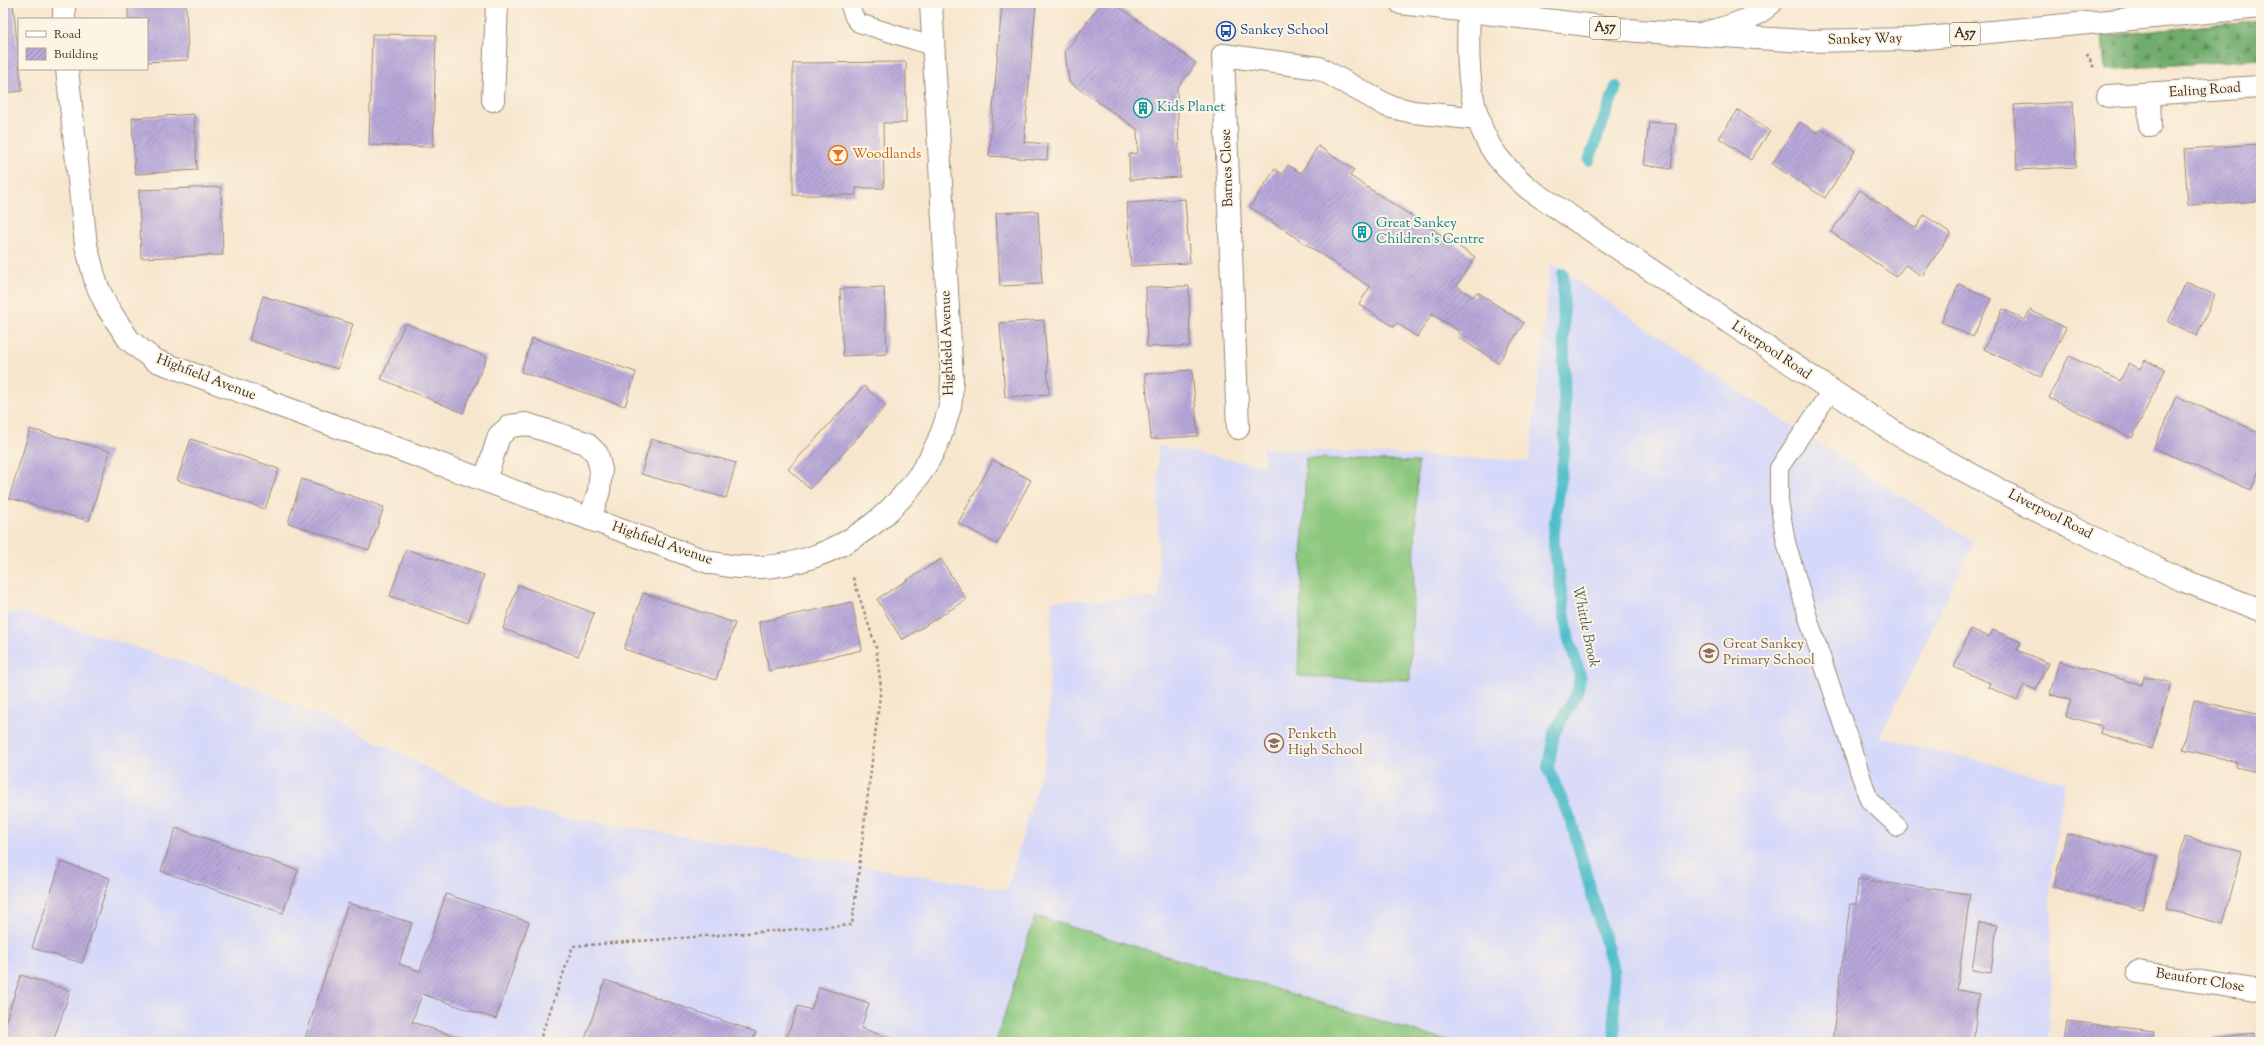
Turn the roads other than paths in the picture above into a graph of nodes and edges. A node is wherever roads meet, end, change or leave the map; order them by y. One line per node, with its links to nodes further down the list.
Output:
1 (64, 3): 9 (main road)
2 (497, 3): 16 (main road)
3 (849, 3): 11 (lane)
4 (931, 3): 11 (main road, Highfield Avenue)
5 (1401, 3): 8 (main road, A57)
6 (1771, 3): 10 (main road)
7 (2261, 7): 10 (main road, Sankey Way / A57)
8 (1469, 12): 10 (main road, Sankey Way / A57); 17 (main road, Liverpool Road)
9 (64, 18)
10 (1698, 34)
11 (932, 46): 22 (main road, Highfield Avenue)
12 (67, 70): 21 (main road, Highfield Avenue)
13 (2261, 87): 14 (main road, Ealing Road)
14 (2149, 94): 15 (main road, Ealing Road); 18 (main road, Ealing Road)
15 (2108, 96)
16 (493, 100)
17 (1479, 120): 19 (main road, Liverpool Road); 20 (main road, Barnes Close)
18 (2150, 126)
19 (1831, 391): 23 (main road, Liverpool Road); 24 (lane)
20 (1238, 428)
21 (485, 480): 22 (main road, Highfield Avenue); 22 (main road)
22 (590, 519)
23 (2261, 610)
24 (1898, 827)
25 (2138, 972): 26 (main road, Beaufort Close)
26 (2261, 991)

